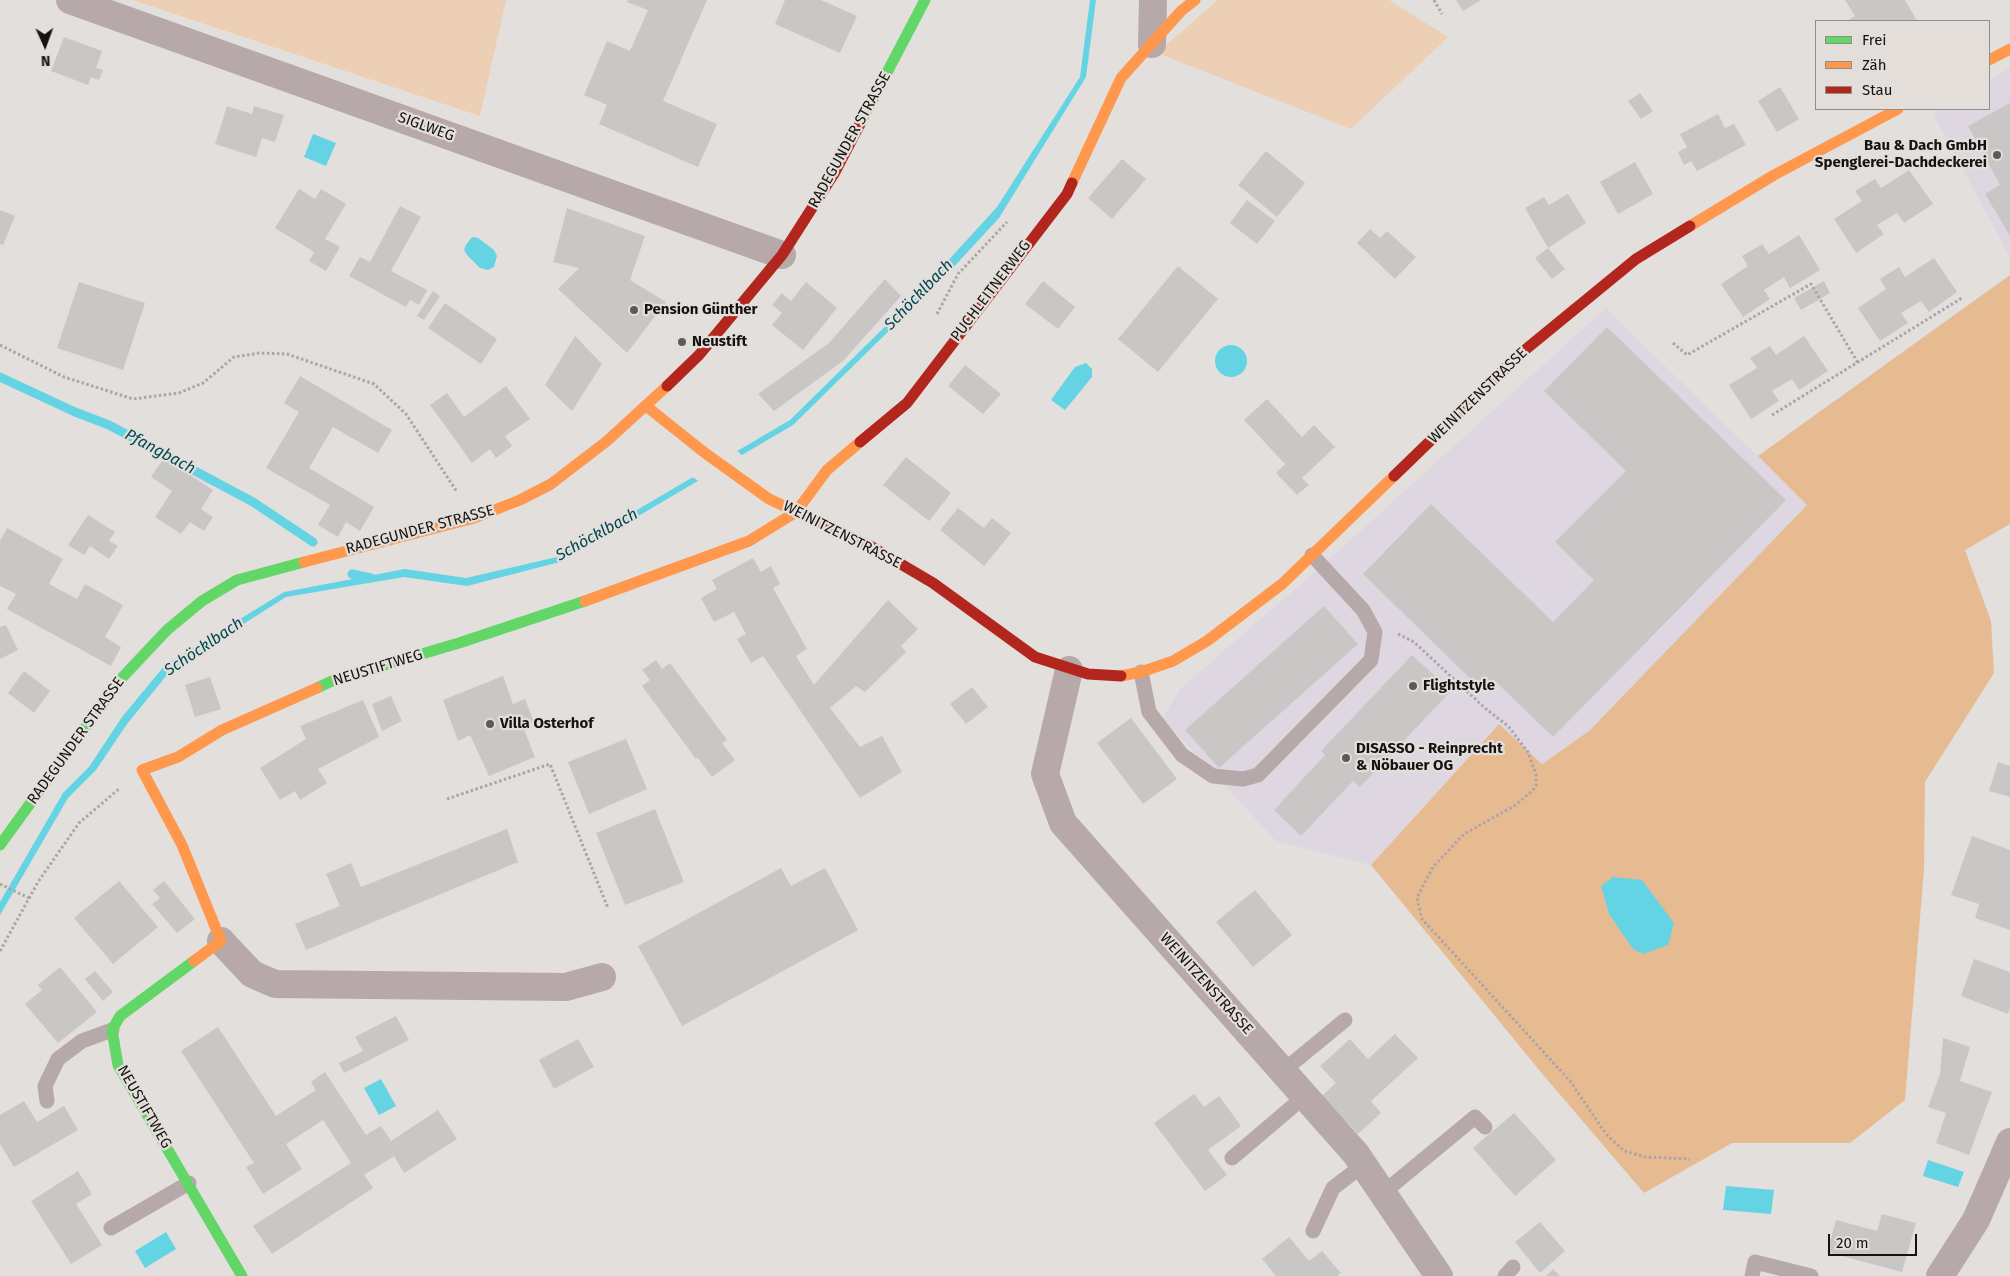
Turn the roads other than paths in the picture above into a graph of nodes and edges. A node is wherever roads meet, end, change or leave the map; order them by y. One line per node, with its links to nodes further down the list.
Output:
1 (70, 0): 9 (street, SIGLWEG)
2 (925, 0): 9 (main road, RADEGUNDER STRASSE)
3 (1153, 0): 5 (street)
4 (1195, 0): 5 (main road, PUCHLEITNERWEG)
5 (1152, 44): 11 (main road, PUCHLEITNERWEG)
6 (2010, 49): 7 (main road)
7 (1990, 59)
8 (1896, 110): 12 (main road, WEINITZENSTRASSE)
9 (782, 255): 10 (main road, RADEGUNDER STRASSE)
10 (646, 406): 11 (main road, WEINITZENSTRASSE); 15 (main road, RADEGUNDER STRASSE)
11 (796, 512): 13 (main road, WEINITZENSTRASSE); 16 (main road, NEUSTIFTWEG)
12 (1312, 555): 14 (main road, WEINITZENSTRASSE); 14 (lane)
13 (1070, 670): 14 (main road, WEINITZENSTRASSE); 20 (street, WEINITZENSTRASSE)
14 (1141, 672)
15 (0, 845)
16 (221, 941): 17 (street); 19 (main road)
17 (602, 977)
18 (1345, 1020): 20 (lane)
19 (112, 1030): 22 (lane); 27 (main road, NEUSTIFTWEG)
20 (1283, 1072): 21 (street, WEINITZENSTRASSE)
21 (1305, 1096): 25 (lane); 26 (street, WEINITZENSTRASSE)
22 (47, 1101)
23 (1485, 1127): 28 (lane)
24 (2010, 1142): 35 (street)
25 (1232, 1158)
26 (1364, 1165): 28 (street, WEINITZENSTRASSE); 30 (lane)
27 (189, 1183): 29 (lane); 31 (main road, NEUSTIFTWEG)
28 (1383, 1193): 32 (street, WEINITZENSTRASSE)
29 (111, 1228)
30 (1313, 1231)
31 (242, 1276)
32 (1439, 1276)
33 (1752, 1276): 34 (lane)
34 (1811, 1276)
35 (1940, 1276)

